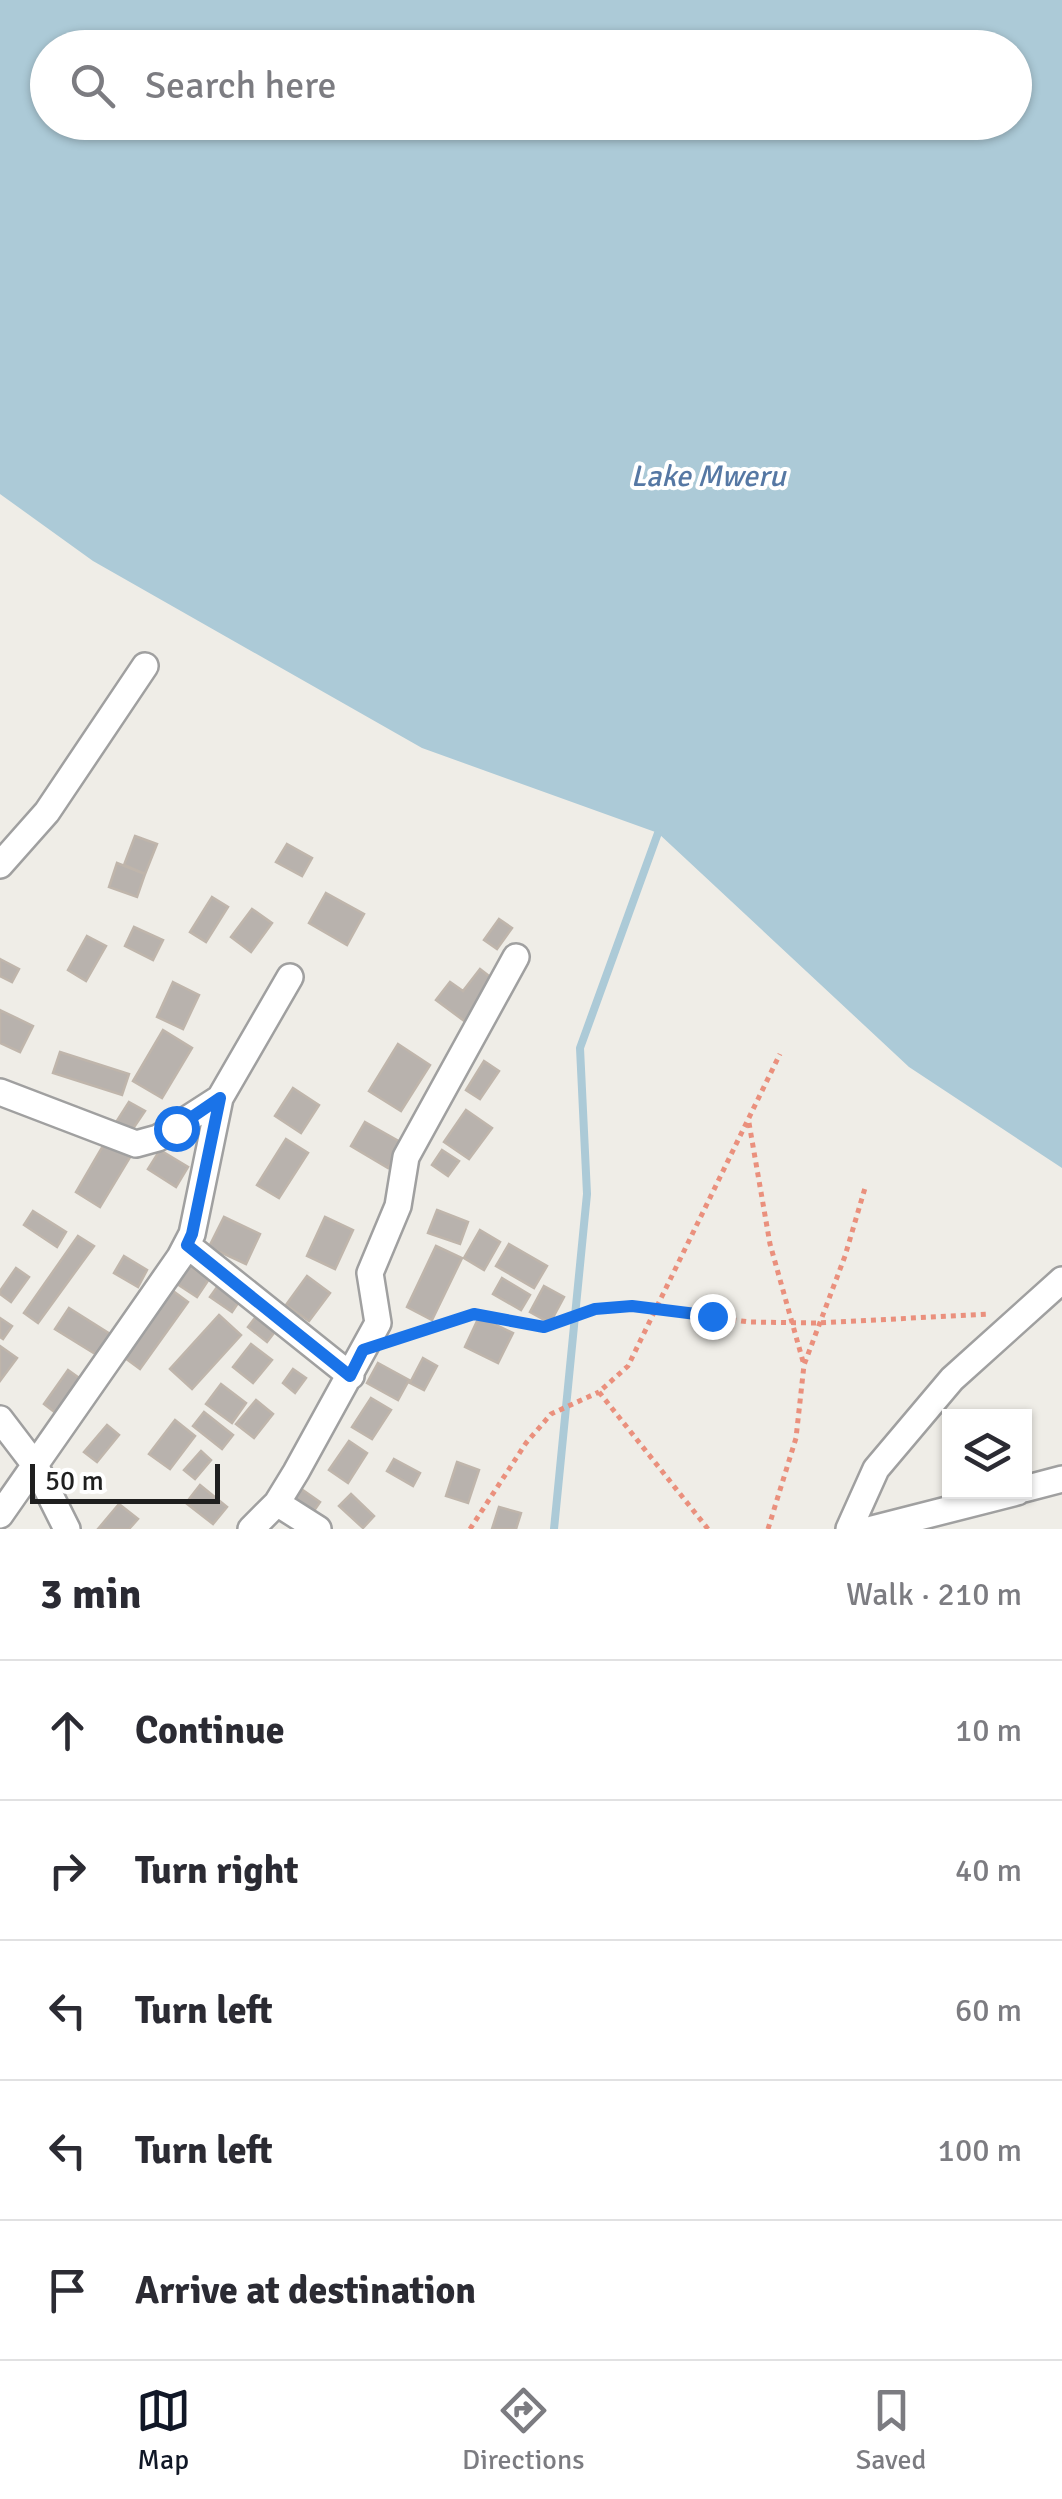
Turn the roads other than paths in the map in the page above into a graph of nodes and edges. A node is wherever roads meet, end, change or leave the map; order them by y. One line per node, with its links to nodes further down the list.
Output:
1 (146, 666): 2 (street)
2 (0, 865)
3 (516, 957): 9 (street)
4 (290, 977): 6 (street)
5 (0, 1092): 6 (street)
6 (220, 1098): 7 (street)
7 (187, 1245): 9 (street); 11 (street)
8 (1062, 1280): 20 (street)
9 (350, 1376): 15 (street)
10 (0, 1418): 11 (street)
11 (35, 1465): 16 (street); 17 (street)
12 (1062, 1479): 13 (street)
13 (1032, 1488)
14 (990, 1499): 21 (street)
15 (277, 1503): 18 (street); 19 (street)
16 (0, 1515)
17 (67, 1529)
18 (252, 1529)
19 (318, 1529)
20 (849, 1529)
21 (872, 1529)

